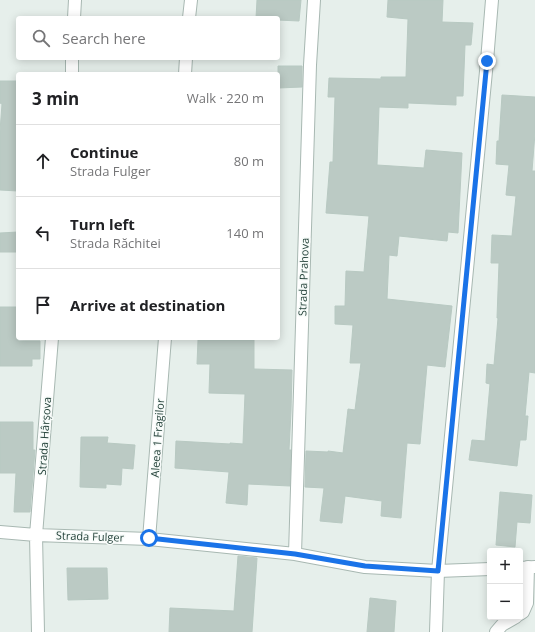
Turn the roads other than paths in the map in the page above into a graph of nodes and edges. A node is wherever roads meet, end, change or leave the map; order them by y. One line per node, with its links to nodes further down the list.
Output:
1 (75, 0): 5 (street)
2 (191, 0): 6 (street)
3 (314, 0): 16 (street, Strada Prahova)
4 (492, 0): 19 (street)
5 (74, 16)
6 (189, 16)
7 (72, 60): 9 (street)
8 (186, 60): 10 (street)
9 (72, 72)
10 (185, 72)
11 (52, 340): 14 (street, Strada Hârșova)
12 (165, 340): 15 (street, Aleea 1 Fragilor)
13 (0, 532): 14 (street, Strada Fulger)
14 (36, 534): 15 (street, Strada Fulger); 22 (street, Strada Hârșova)
15 (149, 538): 16 (street, Strada Fulger)
16 (295, 554): 19 (street, Strada Fulger)
17 (528, 567): 20 (street)
18 (487, 569): 19 (street, Strada Fulger)
19 (438, 571): 23 (street)
20 (523, 612)
21 (511, 620): 24 (street)
22 (38, 632)
23 (436, 632)
24 (496, 632)

